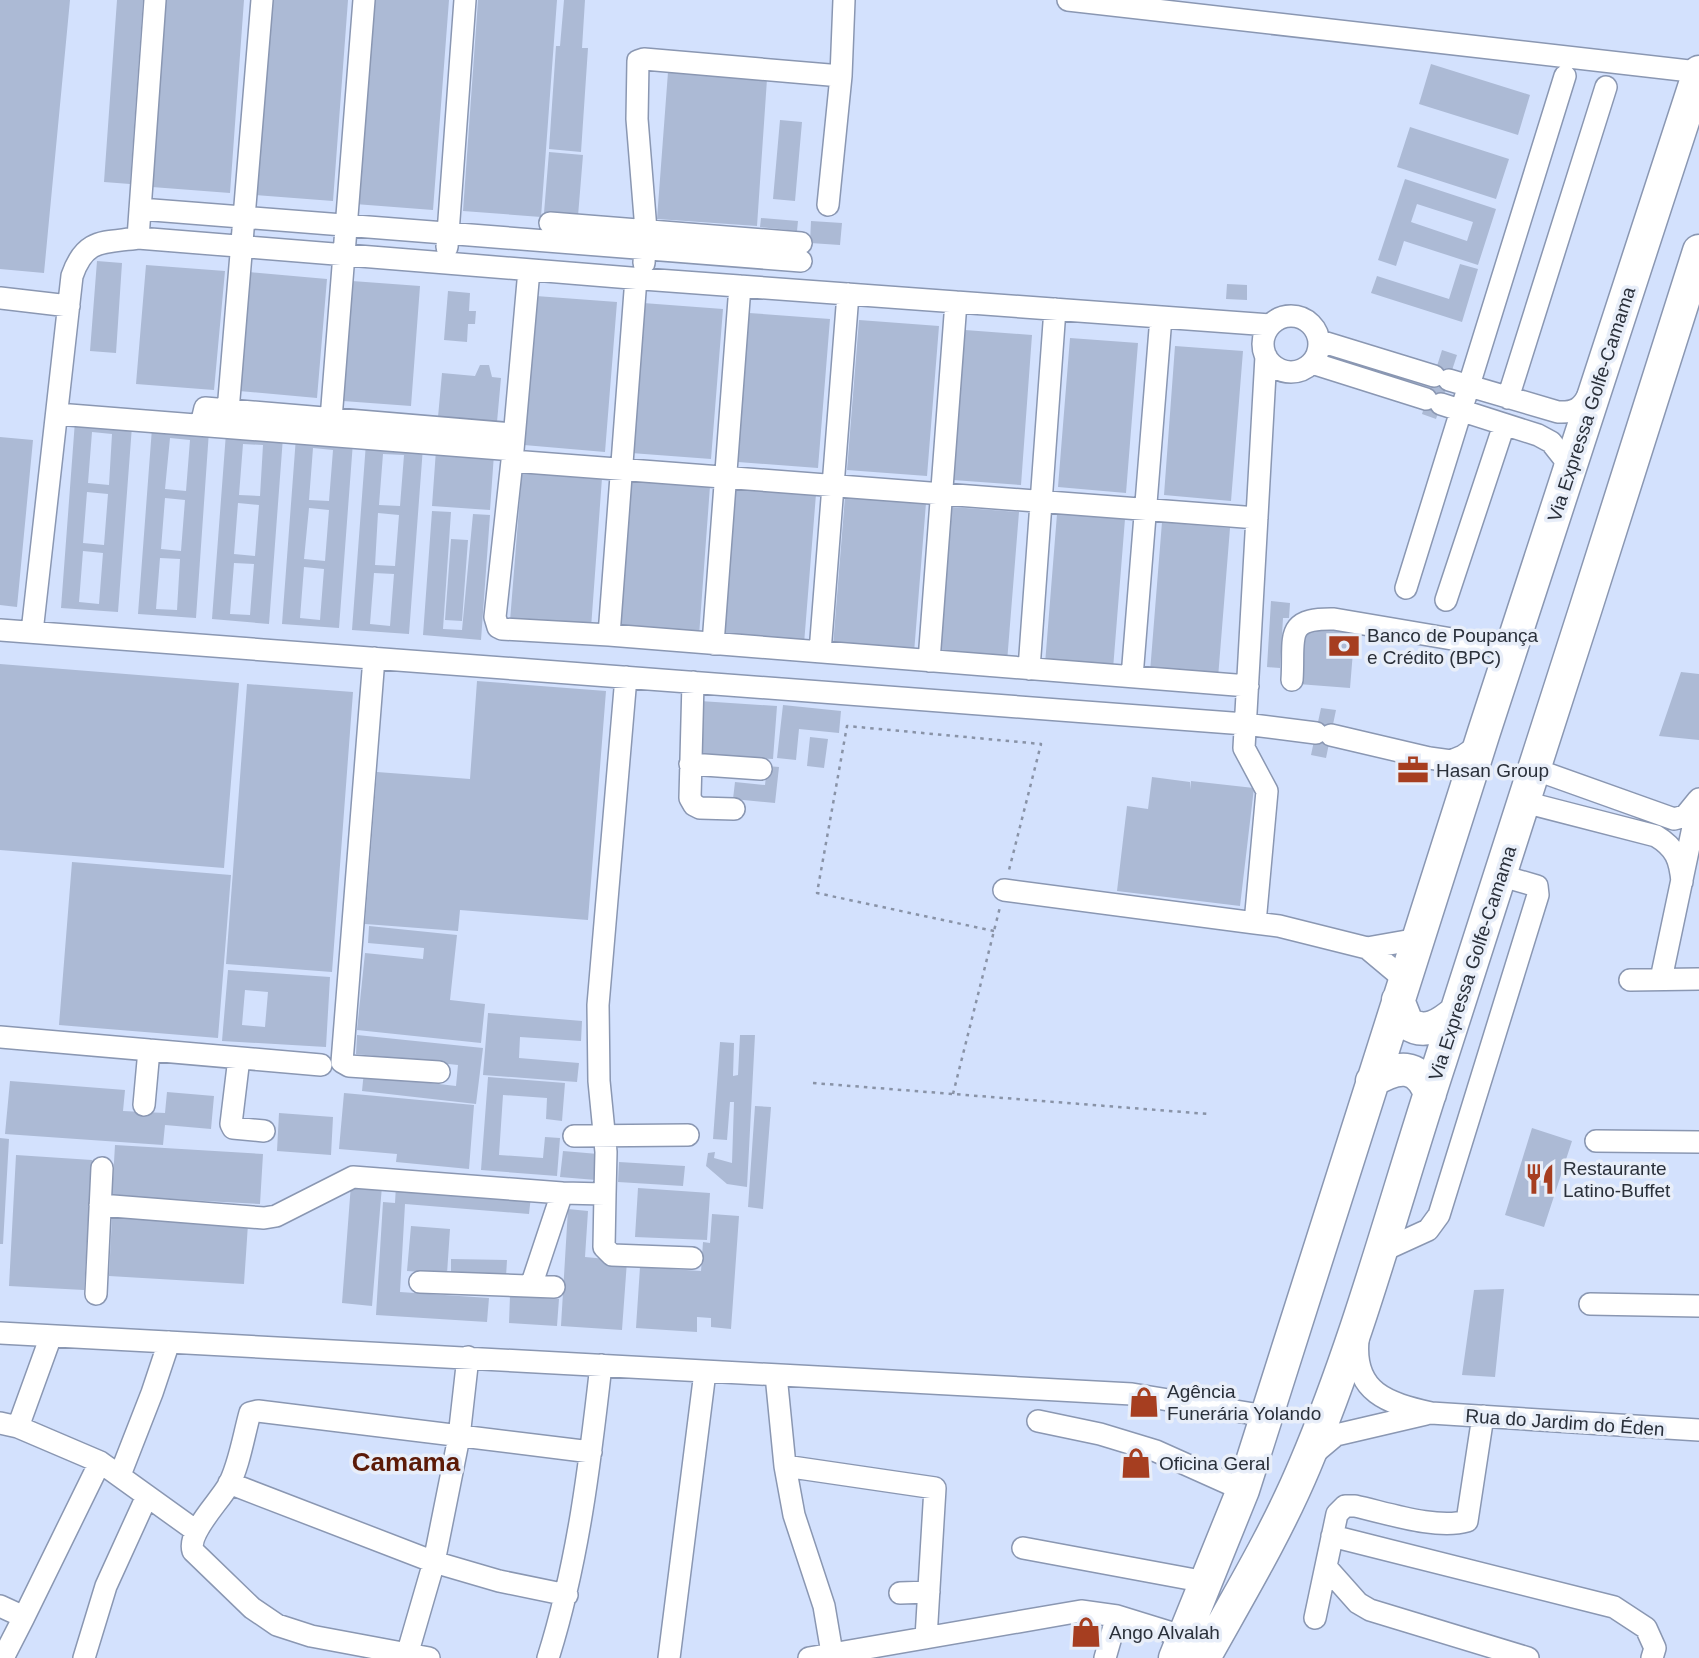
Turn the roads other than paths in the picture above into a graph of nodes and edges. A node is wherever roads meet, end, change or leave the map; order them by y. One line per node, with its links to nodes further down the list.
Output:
1 (155, 0): 12 (street)
2 (262, 0): 13 (street)
3 (364, 0): 15 (street)
4 (465, 0): 16 (street)
5 (844, 0): 8 (street)
6 (1068, 0): 7 (street)
7 (1699, 72): 39 (highway, Via Expressa Golfe-Camama)
8 (841, 76): 11 (street); 18 (street)
9 (1565, 76): 40 (street)
10 (1606, 87): 41 (street)
11 (828, 205)
12 (140, 209): 13 (street); 17 (street)
13 (244, 217): 15 (street); 20 (street)
14 (550, 223): 18 (street)
15 (346, 225): 16 (street); 23 (street)
16 (448, 233): 19 (street); 24 (street)
17 (138, 238): 20 (street); 32 (street)
18 (645, 240): 19 (street); 22 (street); 27 (street)
19 (572, 243): 26 (street)
20 (242, 247): 23 (street); 42 (street)
21 (1699, 251): 78 (highway, Via Expressa Golfe-Camama)
22 (801, 252)
23 (344, 255): 24 (street); 45 (street)
24 (446, 263): 25 (street)
25 (529, 270): 26 (street); 48 (street)
26 (569, 273): 27 (street)
27 (640, 279): 28 (street); 49 (street)
28 (740, 286): 29 (street); 50 (street)
29 (848, 294): 31 (street); 51 (street)
30 (0, 298): 32 (street)
31 (956, 302): 33 (street); 52 (street)
32 (69, 306): 44 (street)
33 (1055, 309): 34 (street); 53 (street)
34 (1161, 317): 35 (street); 55 (street)
35 (1270, 325): 36 (street); 37 (street)
36 (1320, 341): 38 (street); 40 (street)
37 (1266, 356): 38 (street); 56 (street)
38 (1312, 363): 43 (street)
39 (1604, 363): 41 (street); 54 (highway, Via Expressa Golfe-Camama)
40 (1470, 386): 41 (street); 43 (street)
41 (1508, 398)
42 (228, 411): 45 (street); 46 (street)
43 (1463, 411): 47 (street); 57 (street)
44 (57, 414): 46 (street); 60 (street)
45 (331, 419): 48 (street)
46 (201, 425): 48 (street)
47 (1504, 425): 54 (street); 58 (street)
48 (513, 448): 49 (street); 61 (street)
49 (621, 469): 50 (street); 61 (street)
50 (726, 478): 51 (street); 62 (street)
51 (834, 486): 52 (street); 64 (street)
52 (941, 494): 53 (street); 66 (street)
53 (1041, 502): 55 (street); 67 (street)
54 (1557, 509): 63 (highway, Via Expressa Golfe-Camama)
55 (1146, 510): 56 (street); 69 (street)
56 (1257, 518): 72 (street)
57 (1406, 588)
58 (1446, 600)
59 (0, 629): 60 (street)
60 (32, 632): 65 (street)
61 (608, 635): 62 (street)
62 (713, 644): 64 (street)
63 (1511, 649): 70 (street); 74 (highway, Via Expressa Golfe-Camama)
64 (820, 652): 66 (street)
65 (374, 658): 68 (street); 98 (street)
66 (929, 661): 67 (street)
67 (1029, 669): 69 (street)
68 (626, 677): 71 (street); 103 (street)
69 (1132, 677): 72 (street)
70 (1292, 680)
71 (694, 682): 73 (street); 76 (street)
72 (1248, 686): 73 (street)
73 (1245, 724): 75 (street); 86 (street)
74 (1485, 732): 75 (street); 82 (highway, Via Expressa Golfe-Camama)
75 (1429, 758): 82 (street)
76 (690, 764): 77 (street); 81 (street)
77 (761, 769)
78 (1534, 769): 79 (street); 80 (highway, Via Expressa Golfe-Camama)
79 (1699, 798): 84 (street)
80 (1524, 802): 83 (highway, Via Expressa Golfe-Camama); 84 (street)
81 (734, 809)
82 (1456, 825): 87 (highway, Via Expressa Golfe-Camama)
83 (1502, 876): 93 (highway, Via Expressa Golfe-Camama); 112 (street)
84 (1682, 883): 89 (street)
85 (1004, 890): 86 (street)
86 (1255, 923): 88 (street)
87 (1418, 939): 88 (street); 92 (highway, Via Expressa Golfe-Camama)
88 (1367, 948): 92 (street)
89 (1661, 979): 90 (street); 91 (street)
90 (1699, 979)
91 (1630, 981)
92 (1401, 990): 93 (highway); 99 (highway, Via Expressa Golfe-Camama)
93 (1457, 1012): 100 (highway, Via Expressa Golfe-Camama)
94 (0, 1037): 95 (street)
95 (149, 1050): 96 (street); 101 (street)
96 (239, 1058): 97 (street); 102 (street)
97 (321, 1065)
98 (439, 1072)
99 (1372, 1082): 100 (highway); 129 (highway, Via Expressa Golfe-Camama)
100 (1430, 1094): 112 (highway, Via Expressa Golfe-Camama)
101 (144, 1105)
102 (264, 1131)
103 (605, 1135): 104 (street); 105 (street); 110 (street)
104 (688, 1135)
105 (574, 1136)
106 (1596, 1141): 107 (street)
107 (1699, 1142)
108 (102, 1168): 111 (street)
109 (562, 1193): 110 (street); 111 (street); 115 (street)
110 (605, 1194): 113 (street)
111 (100, 1205): 117 (street)
112 (1382, 1251): 120 (highway, Via Expressa Golfe-Camama)
113 (692, 1258)
114 (420, 1282): 115 (street)
115 (531, 1286): 116 (street)
116 (554, 1287)
117 (96, 1294)
118 (1590, 1304): 119 (street)
119 (1699, 1306)
120 (1359, 1324): 128 (street); 138 (highway, Via Expressa Golfe-Camama)
121 (0, 1333): 122 (street)
122 (51, 1336): 123 (street); 132 (street)
123 (169, 1342): 124 (street); 139 (street)
124 (468, 1357): 125 (street); 134 (street)
125 (601, 1365): 126 (street); 135 (street)
126 (705, 1371): 127 (street); 164 (street)
127 (776, 1375): 129 (street); 137 (street)
128 (1431, 1413): 130 (street, Rua do Jardim do Éden); 138 (street)
129 (1266, 1416): 141 (highway, Via Expressa Golfe-Camama)
130 (1483, 1416): 133 (street, Rua do Jardim do Éden); 144 (street)
131 (1038, 1421): 141 (street)
132 (9, 1425): 136 (street)
133 (1699, 1430)
134 (459, 1437): 135 (street); 140 (street); 146 (street)
135 (591, 1452): 151 (street)
136 (100, 1462): 139 (street); 154 (street)
137 (785, 1466): 149 (street); 158 (street)
138 (1304, 1467): 157 (highway, Via Expressa Golfe-Camama)
139 (120, 1475): 142 (street)
140 (229, 1483): 143 (street); 146 (street)
141 (1243, 1490): 148 (highway, Via Expressa Golfe-Camama)
142 (147, 1496): 143 (street); 161 (street)
143 (196, 1531): 159 (street)
144 (1332, 1536): 147 (street); 168 (street)
145 (1023, 1548): 148 (street)
146 (434, 1562): 151 (street); 159 (street)
147 (1326, 1567): 155 (street); 167 (street)
148 (1206, 1582): 157 (highway, Via Expressa Golfe-Camama)
149 (929, 1592): 150 (street); 156 (street)
150 (900, 1593)
151 (567, 1595): 163 (street)
152 (0, 1606): 154 (street)
153 (1117, 1616): 156 (street); 157 (street); 166 (street)
154 (24, 1617): 160 (street)
155 (1315, 1618)
156 (926, 1638): 158 (street)
157 (1188, 1651)
158 (832, 1653): 165 (street)
159 (407, 1655): 162 (street)
160 (3, 1658)
161 (85, 1658)
162 (429, 1658)
163 (548, 1658)
164 (669, 1658)
165 (809, 1658)
166 (1105, 1658)
167 (1528, 1658)
168 (1652, 1658)

